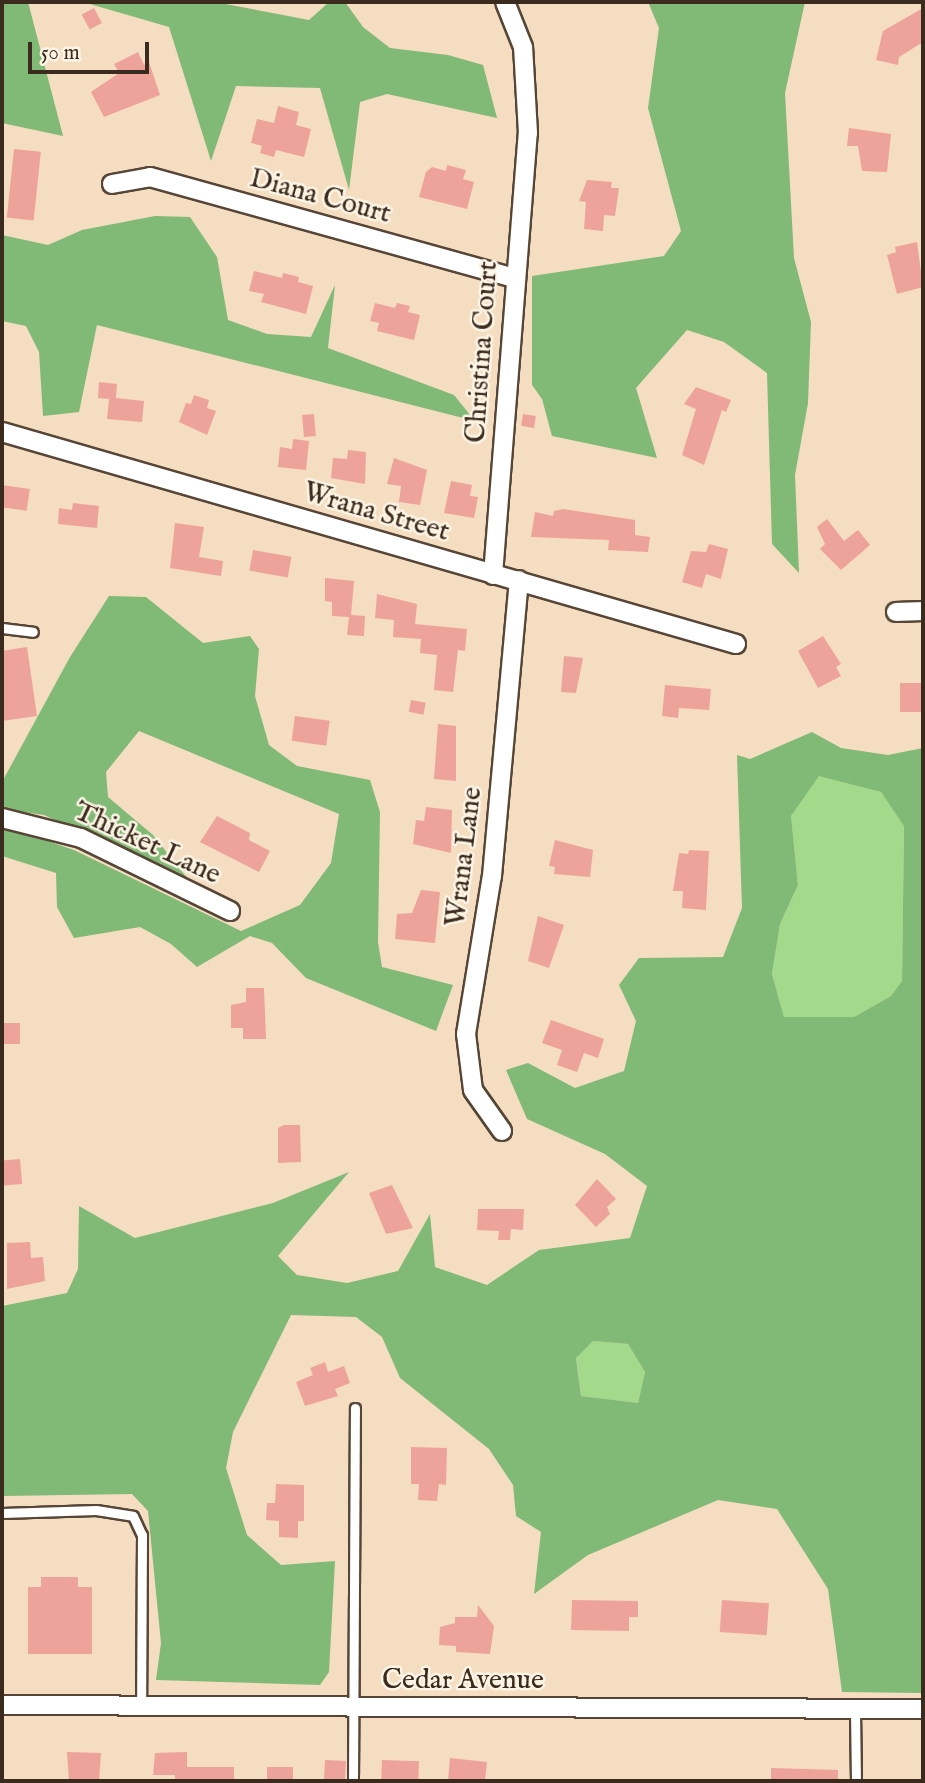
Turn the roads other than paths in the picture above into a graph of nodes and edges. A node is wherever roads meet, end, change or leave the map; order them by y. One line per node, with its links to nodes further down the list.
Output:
1 (505, 2): 3 (street, Christina Court)
2 (111, 184): 3 (street, Diana Court)
3 (514, 278): 5 (street, Christina Court)
4 (2, 432): 5 (street, Wrana Street)
5 (493, 575): 6 (street, Wrana Street)
6 (519, 580): 11 (street, Wrana Street); 14 (street, Wrana Lane)
7 (923, 611): 8 (street)
8 (896, 612)
9 (2, 628): 10 (lane)
10 (33, 632)
11 (736, 644)
12 (2, 818): 13 (street, Thicket Lane)
13 (230, 911)
14 (502, 1131)
15 (355, 1408): 19 (lane)
16 (2, 1513): 18 (lane)
17 (2, 1705): 18 (street, Cedar Avenue)
18 (141, 1706): 19 (street, Cedar Avenue)
19 (356, 1707): 21 (street, Cedar Avenue); 22 (lane)
20 (923, 1709): 21 (street, Cedar Avenue)
21 (855, 1710): 23 (lane)
22 (353, 1781)
23 (856, 1781)

